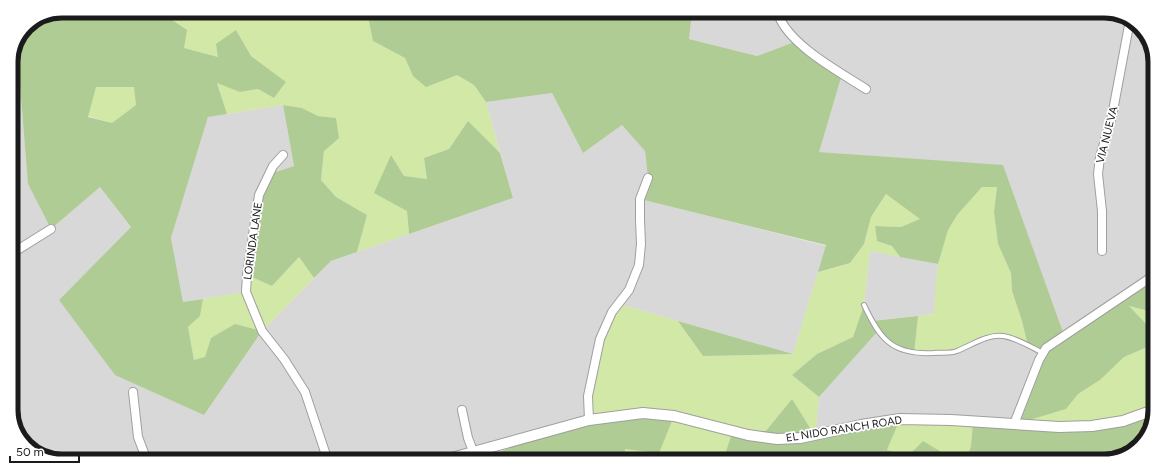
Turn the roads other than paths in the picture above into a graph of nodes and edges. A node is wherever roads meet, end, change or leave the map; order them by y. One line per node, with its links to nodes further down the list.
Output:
1 (779, 18): 3 (street)
2 (1129, 26): 8 (street, VIA NUEVA)
3 (866, 89)
4 (283, 155): 19 (street, LORINDA LANE)
5 (648, 178): 15 (street)
6 (51, 229): 7 (street)
7 (18, 250)
8 (1102, 251)
9 (1148, 279): 11 (street)
10 (864, 305): 11 (lane)
11 (1043, 353): 16 (street)
12 (133, 392): 18 (street)
13 (462, 410): 17 (street)
14 (1148, 412): 16 (street, EL NIDO RANCH ROAD)
15 (589, 420): 16 (street, EL NIDO RANCH ROAD); 17 (street, EL NIDO RANCH ROAD)
16 (1014, 424)
17 (473, 451): 20 (street, EL NIDO RANCH ROAD)
18 (144, 454)
19 (326, 454)
20 (464, 454)

